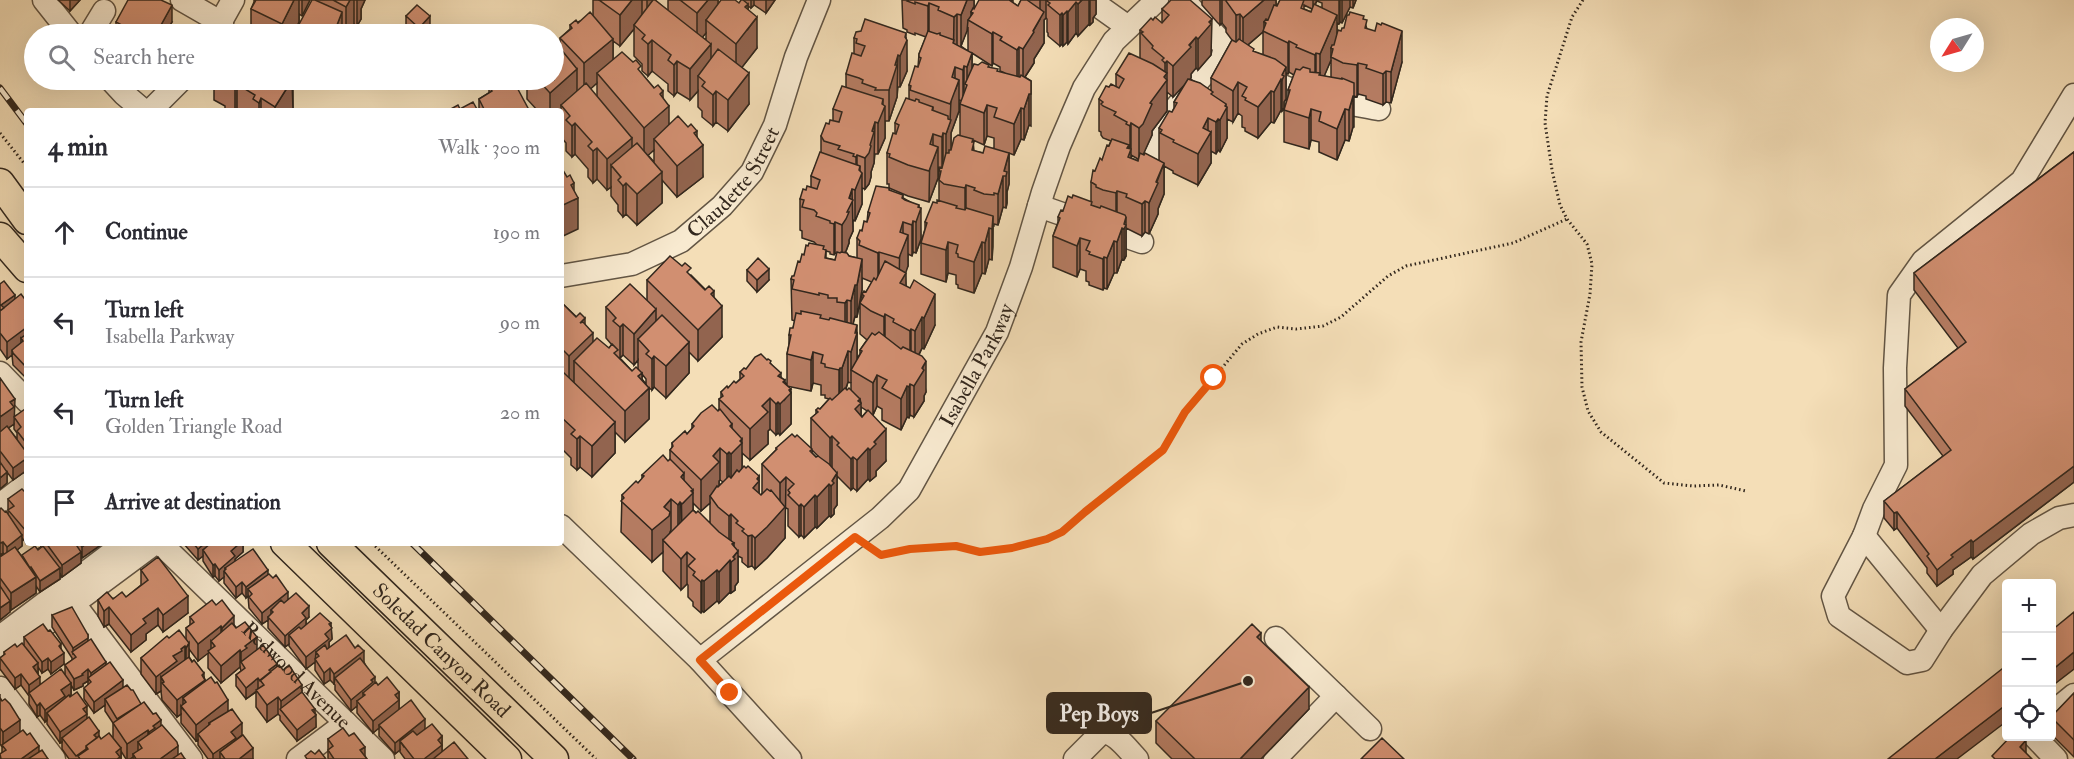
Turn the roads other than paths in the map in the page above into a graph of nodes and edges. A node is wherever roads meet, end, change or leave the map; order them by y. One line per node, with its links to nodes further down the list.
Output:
1 (44, 0): 9 (street)
2 (182, 0): 11 (street)
3 (233, 0): 12 (street)
4 (819, 0): 28 (street, Claudette Street)
5 (1090, 0): 13 (street)
6 (1157, 0): 13 (street, Isabella Parkway)
7 (1184, 0): 14 (street)
8 (104, 11): 10 (street)
9 (63, 24)
10 (96, 24)
11 (212, 24)
12 (221, 24)
13 (1128, 27): 23 (street, Isabella Parkway)
14 (1226, 48): 20 (street); 21 (street)
15 (120, 90): 18 (street)
16 (172, 90): 19 (street)
17 (2074, 95): 35 (street)
18 (140, 108)
19 (153, 108)
20 (1379, 109)
21 (1150, 161)
22 (0, 183): 24 (main road)
23 (1039, 206): 26 (street); 46 (street, Isabella Parkway)
24 (19, 218)
25 (0, 237): 27 (main road)
26 (1142, 242)
27 (24, 265)
28 (564, 275)
29 (0, 373): 30 (street)
30 (24, 398)
31 (24, 486): 32 (street)
32 (0, 505)
33 (2074, 515): 42 (street)
34 (564, 529): 46 (street)
35 (1864, 536): 42 (street); 42 (street)
36 (121, 546): 41 (street)
37 (150, 546): 41 (street)
38 (163, 546): 51 (street, Redwood Avenue)
39 (288, 546): 58 (main road, Soledad Canyon Road)
40 (334, 546): 59 (main road, Soledad Canyon Road)
41 (69, 596): 43 (street); 45 (street); 55 (street)
42 (1941, 630)
43 (0, 637)
44 (1276, 638): 49 (street)
45 (0, 658)
46 (700, 660): 60 (street)
47 (0, 688): 54 (street)
48 (2074, 695): 50 (street)
49 (1336, 696): 52 (street); 63 (street)
50 (2056, 710)
51 (346, 723): 56 (street); 57 (street, Redwood Avenue)
52 (1370, 729)
53 (2030, 741): 64 (street)
54 (54, 759)
55 (191, 759)
56 (298, 759)
57 (383, 759)
58 (507, 759)
59 (554, 759)
60 (790, 759)
61 (1075, 759): 62 (street)
62 (1137, 759)
63 (1275, 759)
64 (2056, 759)

